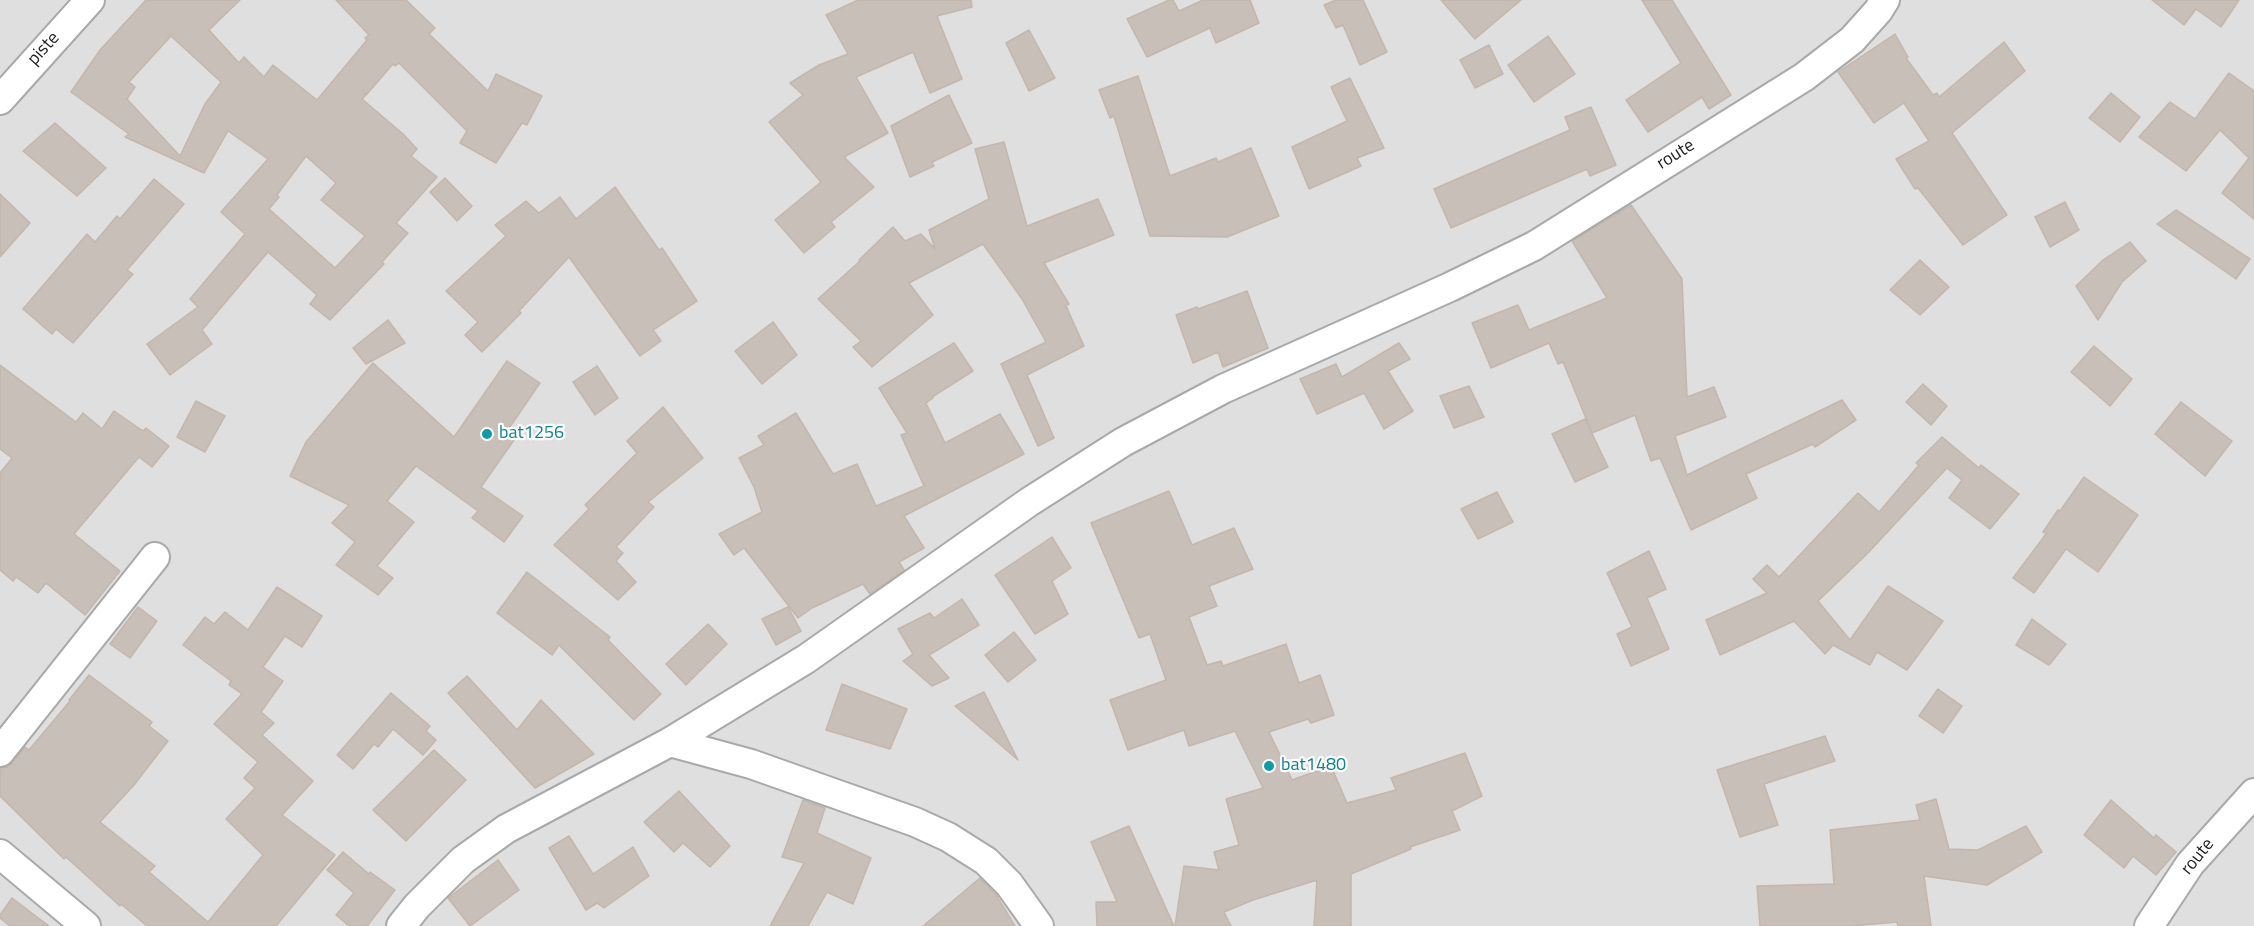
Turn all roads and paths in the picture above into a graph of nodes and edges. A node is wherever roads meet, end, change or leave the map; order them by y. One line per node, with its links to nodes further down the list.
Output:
1 (90, 0): 3 (street, piste)
2 (1885, 0): 5 (street, route)
3 (0, 100)
4 (155, 557): 6 (street)
5 (670, 742): 10 (street, route); 11 (street)
6 (0, 752)
7 (2254, 793): 12 (street, route)
8 (0, 854): 9 (street)
9 (86, 926)
10 (401, 926)
11 (1040, 926)
12 (2149, 926)

